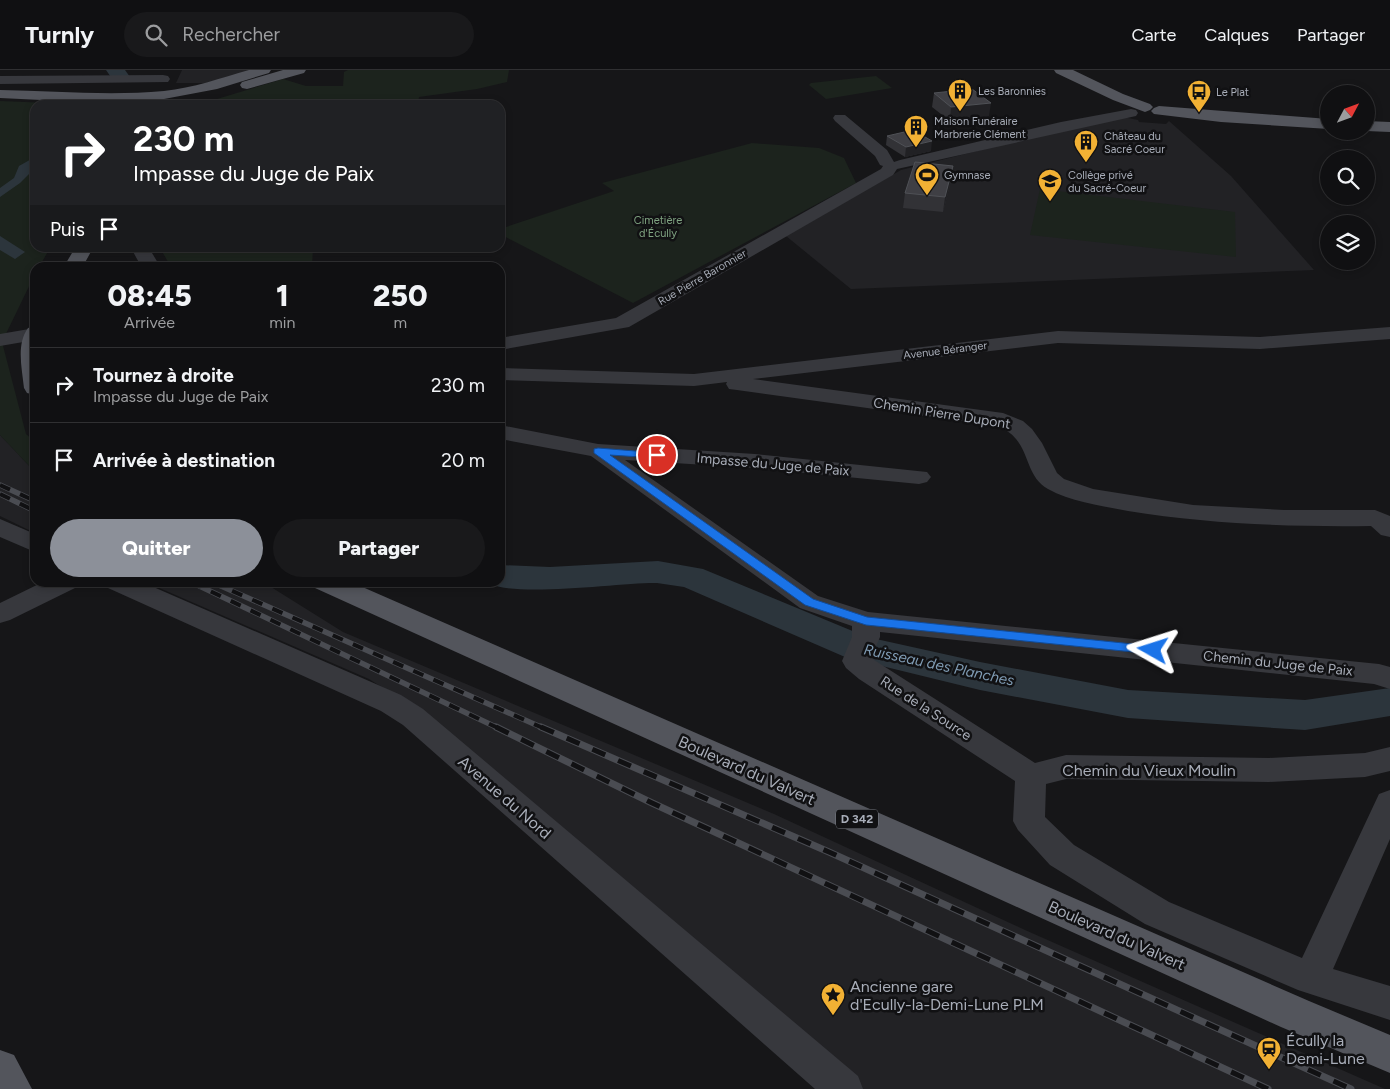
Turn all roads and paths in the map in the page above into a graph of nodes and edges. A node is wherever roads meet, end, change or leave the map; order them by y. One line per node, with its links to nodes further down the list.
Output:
1 (299, 70): 4 (main road)
2 (1060, 70): 17 (main road)
3 (260, 71): 4 (main road); 14 (main road)
4 (287, 72): 8 (main road)
5 (166, 74): 6 (street); 13 (street)
6 (0, 80)
7 (0, 94): 9 (main road)
8 (212, 95): 15 (main road); 16 (main road)
9 (83, 97): 10 (main road); 11 (main road)
10 (100, 99): 11 (main road); 12 (main road)
11 (127, 100)
12 (130, 100)
13 (159, 100)
14 (163, 100)
15 (168, 100)
16 (201, 100)
17 (1145, 111): 19 (main road); 22 (street, Rue Pierre Baronnier)
18 (840, 118): 22 (street)
19 (1320, 123)
20 (1375, 126): 21 (main road)
21 (1390, 127)
22 (891, 165): 26 (street, Rue Pierre Baronnier)
23 (1390, 333): 28 (street, Avenue Béranger)
24 (30, 334): 25 (street)
25 (0, 340)
26 (505, 343)
27 (505, 374): 28 (street, Avenue Béranger)
28 (694, 380): 33 (street, Chemin Pierre Dupont)
29 (505, 433): 30 (street, Chemin du Juge de Paix)
30 (598, 451): 31 (street, Impasse du Juge de Paix); 39 (street, Chemin du Juge de Paix)
31 (919, 477)
32 (0, 527): 34 (street)
33 (1390, 529)
34 (30, 542)
35 (56, 587): 38 (street)
36 (128, 587): 49 (street, Avenue du Nord)
37 (336, 587): 46 (main road, Boulevard du Valvert / D 342)
38 (0, 614)
39 (862, 640): 40 (street, Chemin du Juge de Paix); 42 (street, Rue de la Source)
40 (1390, 679)
41 (1390, 759): 42 (street, Chemin du Vieux Moulin)
42 (1031, 776): 44 (street)
43 (1390, 803): 44 (street)
44 (1311, 978): 45 (street)
45 (1390, 1003)
46 (1390, 1054)
47 (0, 1069): 48 (main road)
48 (12, 1089)
49 (844, 1089)

